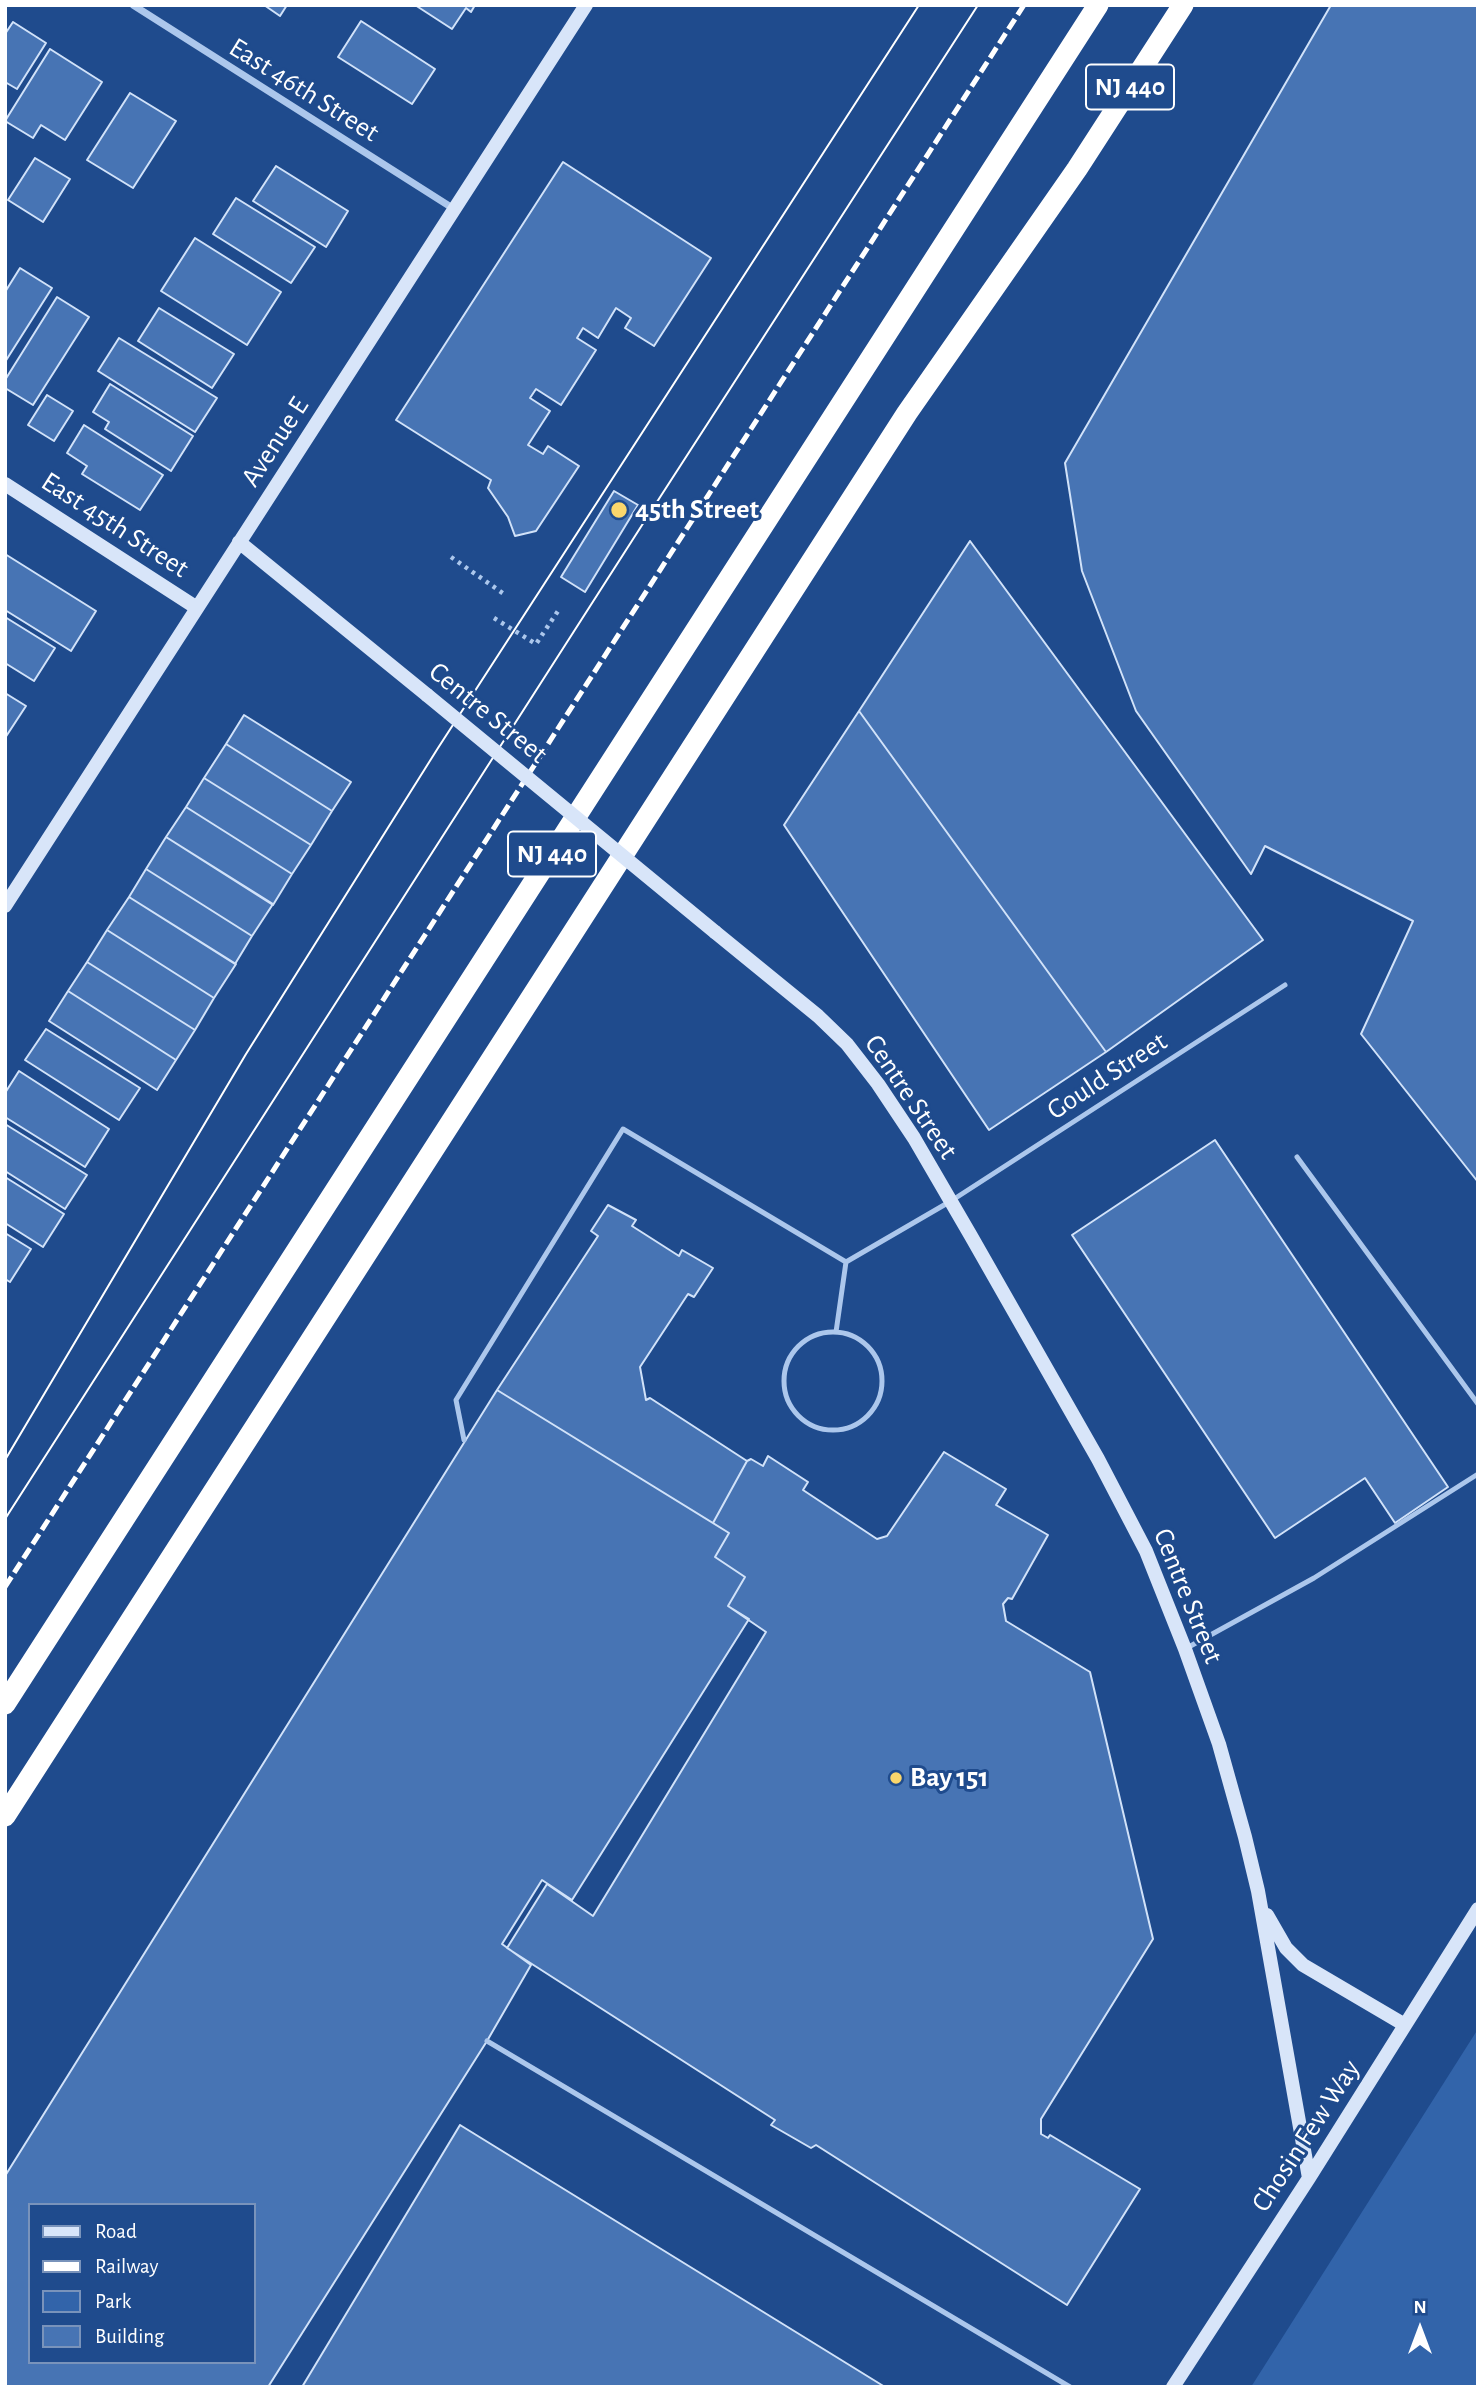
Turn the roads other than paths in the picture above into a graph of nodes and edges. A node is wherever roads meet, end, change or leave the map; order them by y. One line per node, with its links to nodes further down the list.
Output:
1 (133, 5): 5 (street, East 46th Street)
2 (586, 5): 5 (street, Avenue E)
3 (1098, 5): 19 (highway, NJ 440)
4 (1183, 5): 20 (highway, NJ 440)
5 (454, 209): 7 (street, Avenue E)
6 (5, 484): 8 (street, East 45th Street)
7 (239, 542): 8 (street, Avenue E); 12 (street, Centre Street, bridge)
8 (197, 608): 9 (street, Avenue E)
9 (5, 906)
10 (1285, 985): 12 (lane, Gould Street)
11 (1297, 1157): 15 (lane)
12 (951, 1201): 13 (lane, Gould Street); 18 (street, Centre Street)
13 (846, 1262): 14 (lane); 16 (lane)
14 (836, 1332): 14 (lane)
15 (1478, 1404)
16 (464, 1440)
17 (1478, 1474): 18 (lane)
18 (1185, 1649): 21 (street, Centre Street)
19 (5, 1704)
20 (5, 1816)
21 (1258, 1891): 23 (street, Centre Street); 25 (street, Centre Street)
22 (1478, 1909): 23 (street, Chosin Few Way)
23 (1405, 2025): 25 (street, Chosin Few Way)
24 (487, 2041): 26 (lane)
25 (1309, 2178): 27 (street, Chosin Few Way)
26 (1070, 2387)
27 (1173, 2387)

